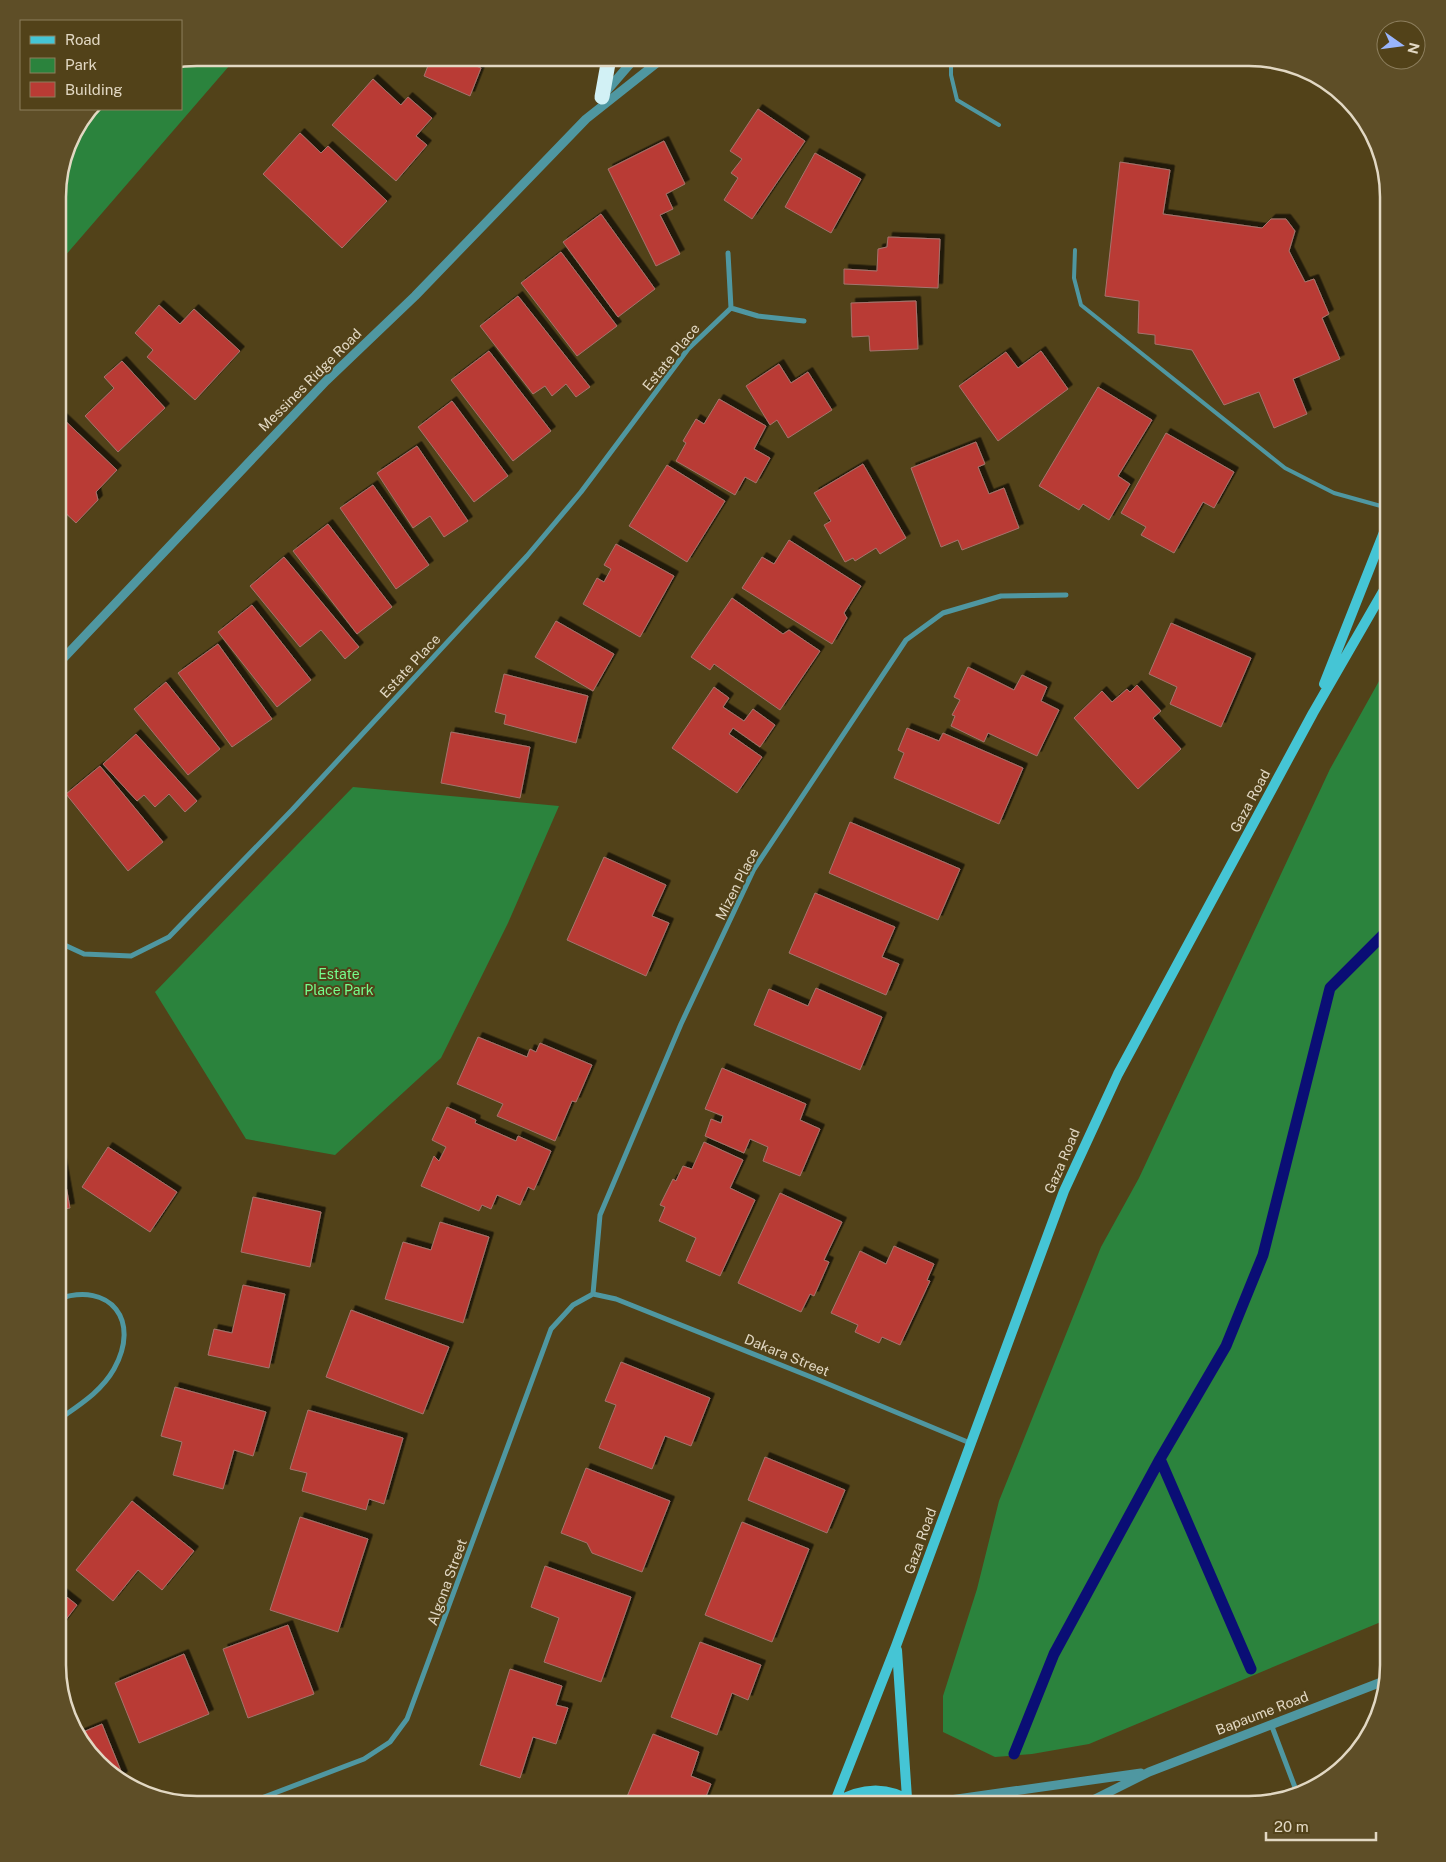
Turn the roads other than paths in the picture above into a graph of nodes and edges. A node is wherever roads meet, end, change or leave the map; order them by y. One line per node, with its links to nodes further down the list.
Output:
1 (607, 66): 5 (highway)
2 (628, 66): 5 (street, Messines Ridge Road)
3 (652, 66): 6 (street, Messines Ridge Road)
4 (951, 67): 7 (lane)
5 (602, 97): 6 (street, Messines Ridge Road)
6 (586, 119): 16 (street, Messines Ridge Road)
7 (999, 125)
8 (1076, 250): 12 (lane)
9 (728, 253): 10 (street)
10 (731, 308): 11 (street); 18 (street, Estate Place)
11 (804, 321)
12 (1380, 506)
13 (1380, 542): 17 (main road, Gaza Road)
14 (1066, 594): 19 (street, Mizen Place)
15 (1380, 597): 17 (main road, Gaza Road)
16 (67, 655)
17 (1313, 713): 22 (main road, Gaza Road)
18 (66, 946)
19 (593, 1294): 22 (street, Dakara Street); 28 (street, Algona Street)
20 (66, 1297): 21 (street)
21 (66, 1415)
22 (970, 1443): 23 (main road, Gaza Road)
23 (896, 1646): 29 (main road, Gaza Road); 32 (main road, Gaza Road)
24 (1379, 1683): 25 (street, Bapaume Road)
25 (1271, 1724): 26 (street, Bapaume Road); 27 (street)
26 (1149, 1772): 33 (street, Bapaume Road); 34 (street, Bapaume Road)
27 (1295, 1787)
28 (267, 1796)
29 (837, 1796)
30 (847, 1796): 31 (main road)
31 (900, 1796)
32 (911, 1796)
33 (979, 1796)
34 (1101, 1796)

